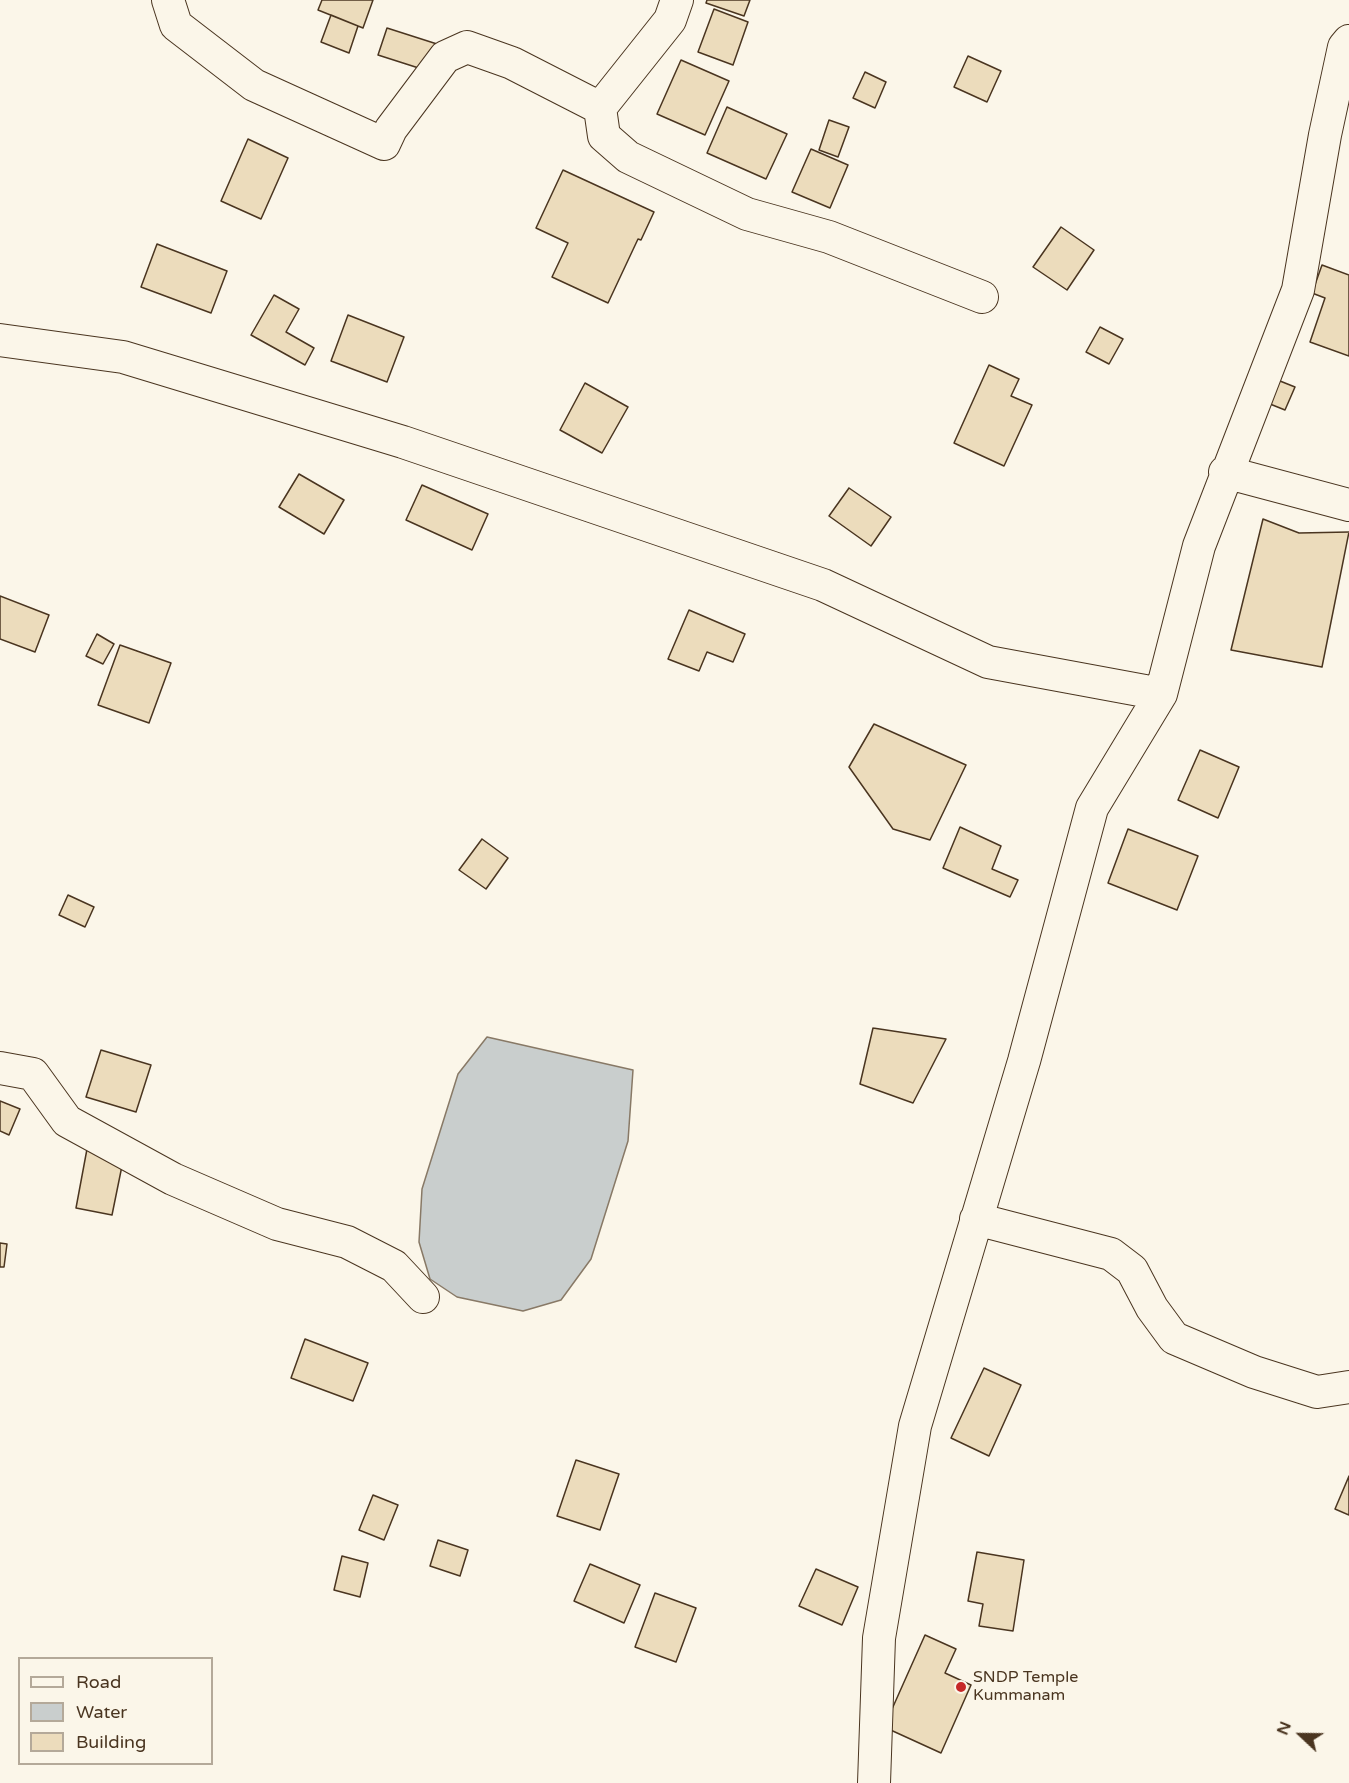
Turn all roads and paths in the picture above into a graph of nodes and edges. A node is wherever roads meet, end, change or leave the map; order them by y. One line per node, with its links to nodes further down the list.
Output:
1 (168, 0): 4 (street)
2 (677, 0): 4 (street)
3 (1349, 41): 7 (street)
4 (600, 108): 5 (street)
5 (982, 297)
6 (0, 340): 9 (street)
7 (1226, 472): 8 (street); 9 (street)
8 (1349, 505)
9 (1161, 694): 11 (street)
10 (0, 1068): 12 (street)
11 (976, 1219): 13 (street); 14 (street)
12 (423, 1297)
13 (1349, 1387)
14 (874, 1783)

